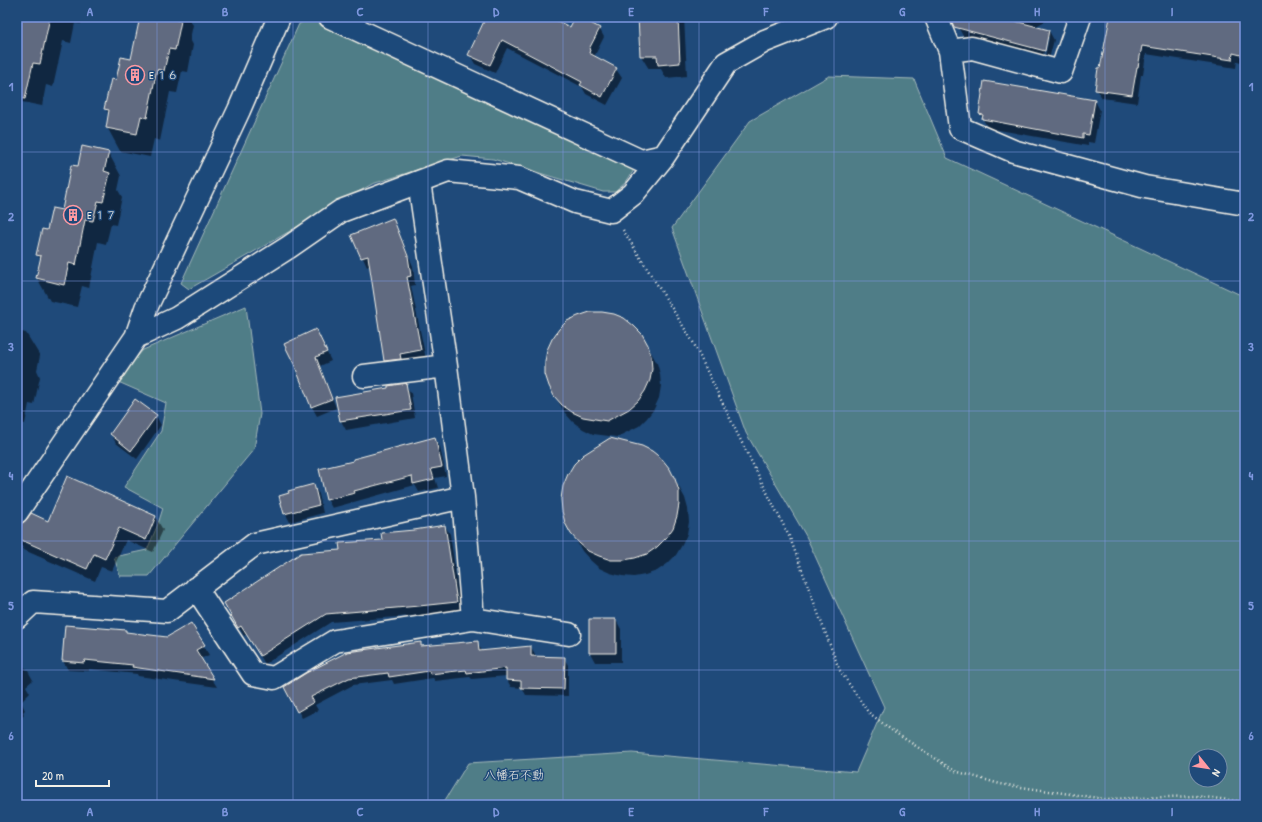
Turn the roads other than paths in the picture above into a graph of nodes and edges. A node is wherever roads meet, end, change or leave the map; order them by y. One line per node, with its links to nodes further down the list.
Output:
1 (279, 17): 11 (street)
2 (330, 17): 8 (street)
3 (826, 17): 6 (street)
4 (936, 17): 7 (street)
5 (1080, 17): 7 (street)
6 (794, 23): 8 (street)
7 (950, 52): 10 (street)
8 (664, 156): 9 (street)
9 (419, 182): 11 (street); 12 (street)
10 (1245, 204)
11 (136, 337): 15 (street)
12 (446, 366): 13 (street); 14 (street)
13 (364, 376)
14 (463, 497): 16 (street); 18 (street)
15 (17, 512)
16 (196, 588): 17 (street); 18 (street)
17 (17, 617)
18 (473, 619): 19 (street)
19 (569, 634)

